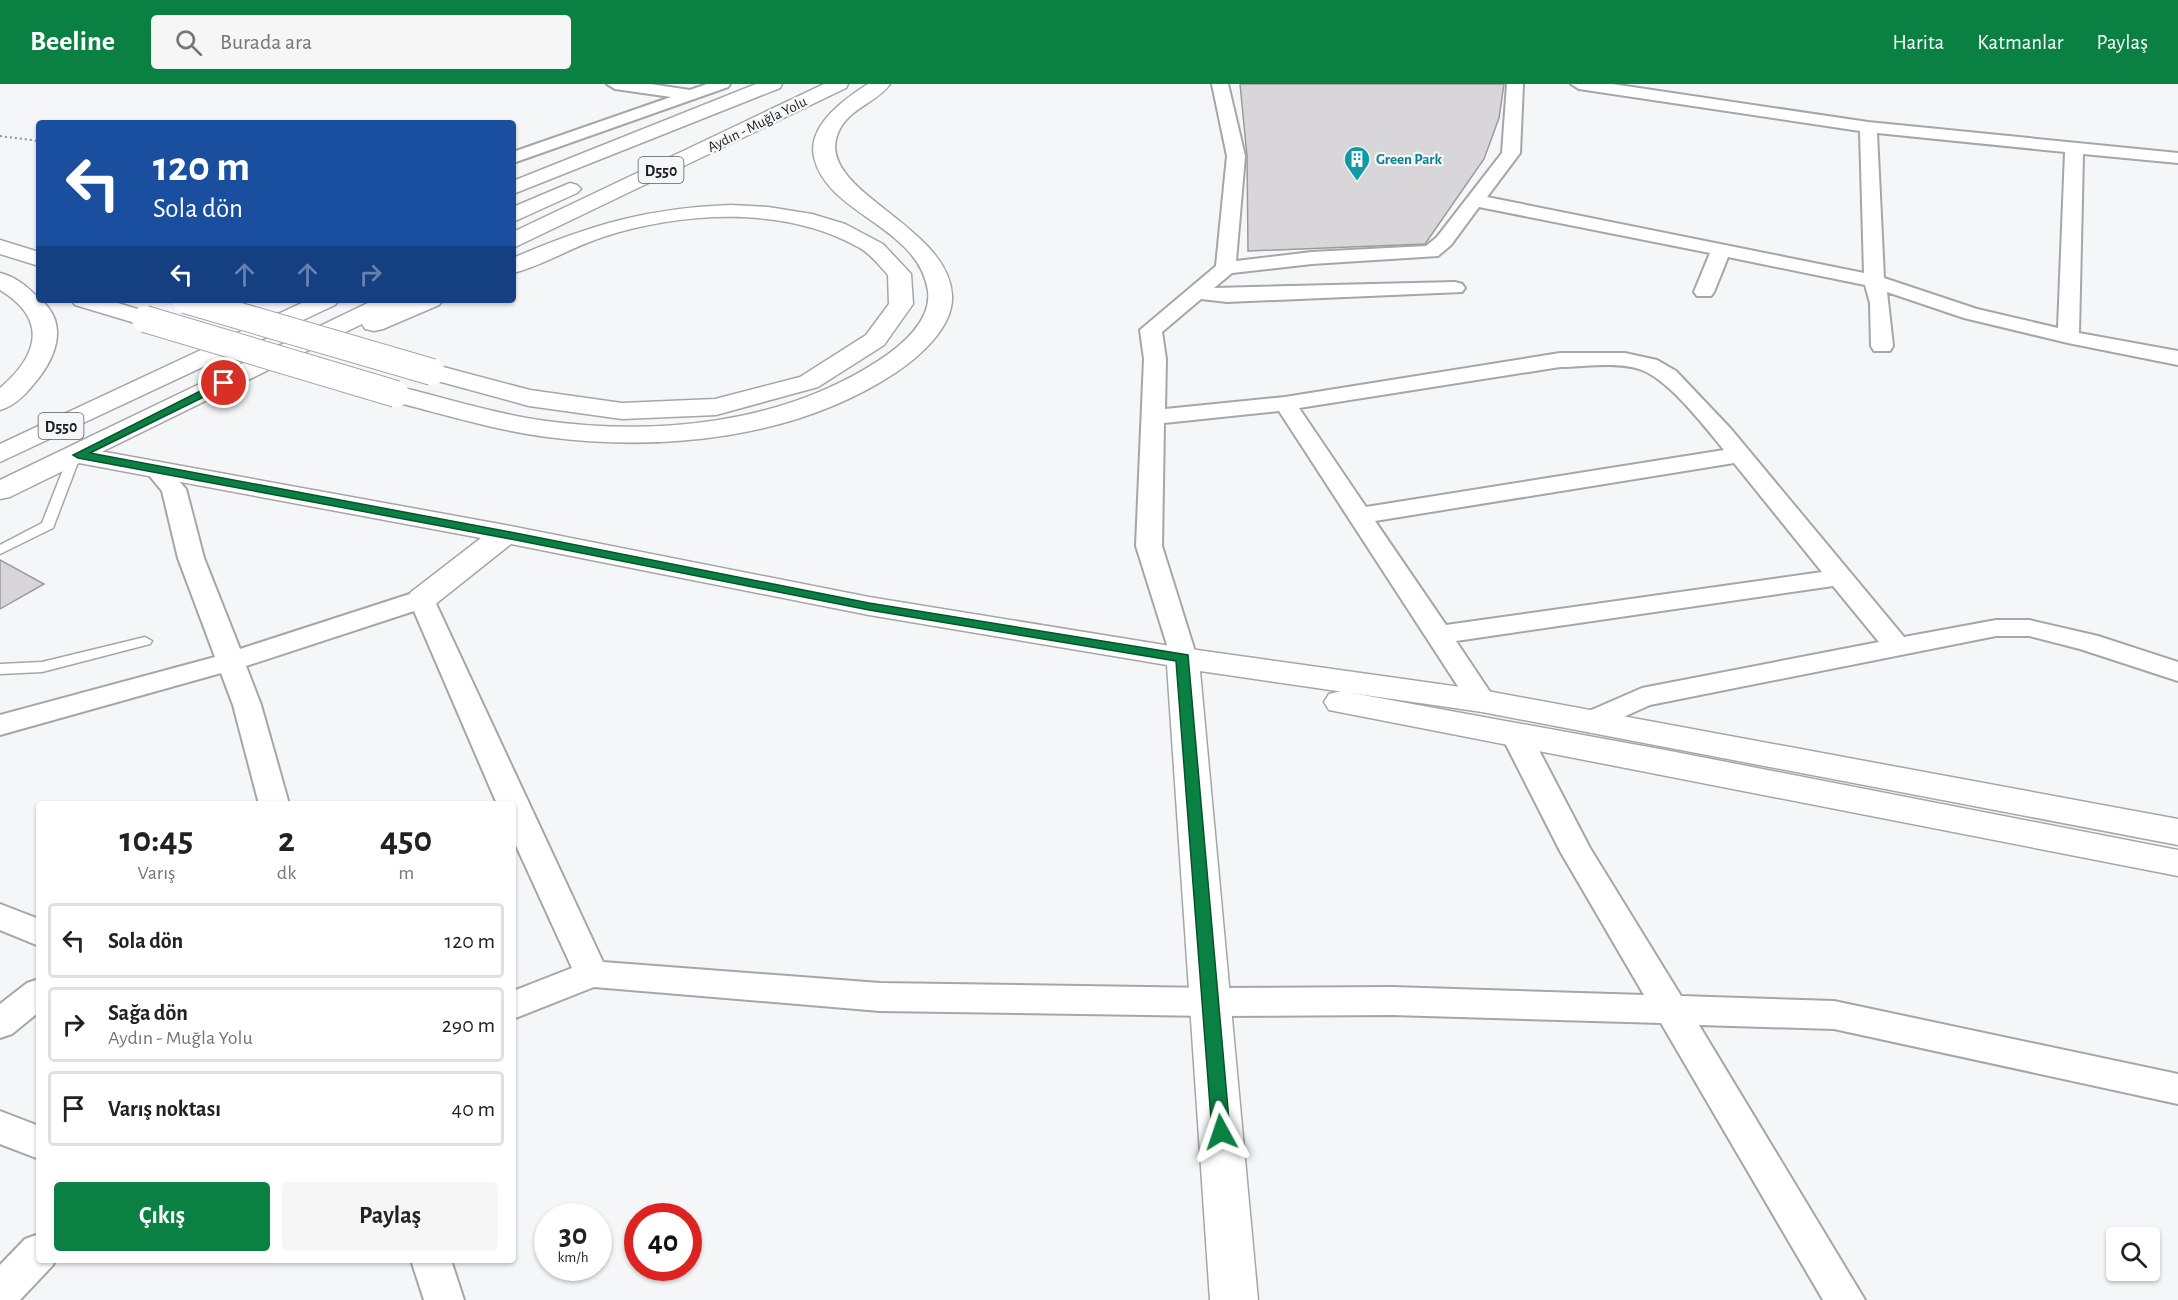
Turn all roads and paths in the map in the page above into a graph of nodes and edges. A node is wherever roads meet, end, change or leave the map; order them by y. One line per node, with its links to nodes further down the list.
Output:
1 (615, 84): 10 (street)
2 (722, 84): 10 (street)
3 (773, 84): 19 (main road)
4 (788, 84): 21 (main road, Aydın - Muğla Yolu / D550)
5 (839, 84): 22 (main road, Aydın - Muğla Yolu / D550)
6 (881, 84): 36 (main road, bridge)
7 (1220, 84): 28 (street)
8 (1515, 84): 20 (street)
9 (1579, 84): 11 (street)
10 (691, 95): 17 (street)
11 (1868, 127): 15 (street); 31 (street)
12 (0, 136): 13 (path)
13 (36, 141)
14 (2178, 142): 16 (street)
15 (2074, 147): 16 (street); 41 (street)
16 (2145, 154): 18 (street)
17 (516, 157)
18 (2178, 158)
19 (516, 187)
20 (1474, 201): 24 (street); 28 (street)
21 (516, 214)
22 (516, 240)
23 (0, 245): 25 (main road); 26 (main road)
24 (1721, 250): 31 (street); 35 (street)
25 (36, 251)
26 (36, 258)
27 (516, 265): 37 (main road, bridge)
28 (1226, 268): 34 (street)
29 (0, 274): 32 (main road)
30 (0, 280): 44 (main road)
31 (1874, 281): 41 (street); 42 (street)
32 (36, 285)
33 (1455, 288): 34 (street)
34 (1197, 292): 46 (street)
35 (1704, 292)
36 (93, 303)
37 (195, 303)
38 (321, 303): 48 (main road, D550)
39 (387, 303): 47 (main road, D550)
40 (424, 303): 47 (main road)
41 (2068, 337): 43 (street)
42 (1882, 346)
43 (2178, 358)
44 (0, 402)
45 (1285, 404): 46 (street); 49 (street); 52 (street)
46 (1153, 417): 60 (street)
47 (83, 452): 50 (main road); 51 (main road, D550); 54 (lane)
48 (0, 454)
49 (1740, 455): 52 (street); 55 (street)
50 (156, 469): 53 (main road); 61 (street)
51 (0, 491)
52 (1359, 516): 57 (street)
53 (505, 534): 56 (main road); 60 (main road)
54 (0, 550)
55 (1840, 577): 57 (street); 59 (street)
56 (422, 599): 61 (street); 69 (street)
57 (1438, 635): 64 (street)
58 (145, 641): 62 (lane)
59 (1898, 648): 63 (street); 65 (street)
60 (1183, 658): 64 (main road); 67 (main road); 77 (main road)
61 (230, 662): 66 (street); 68 (street)
62 (0, 669)
63 (2178, 672)
64 (1482, 701): 65 (main road)
65 (1590, 722): 71 (main road)
66 (0, 725)
67 (1516, 735): 72 (main road); 79 (street)
68 (273, 801)
69 (511, 801)
70 (516, 811): 75 (street)
71 (2178, 832)
72 (2178, 863)
73 (0, 916): 74 (street)
74 (36, 932)
75 (592, 974): 77 (street); 78 (street)
76 (36, 995): 80 (street)
77 (1210, 1002): 79 (street); 88 (main road)
78 (516, 1004)
79 (1668, 1008): 81 (street); 89 (street)
80 (0, 1024)
81 (2178, 1089)
82 (0, 1127): 83 (street)
83 (36, 1142)
84 (36, 1255): 86 (street)
85 (432, 1263): 87 (street)
86 (0, 1293)
87 (444, 1300)
88 (1234, 1300)
89 (1845, 1300)

